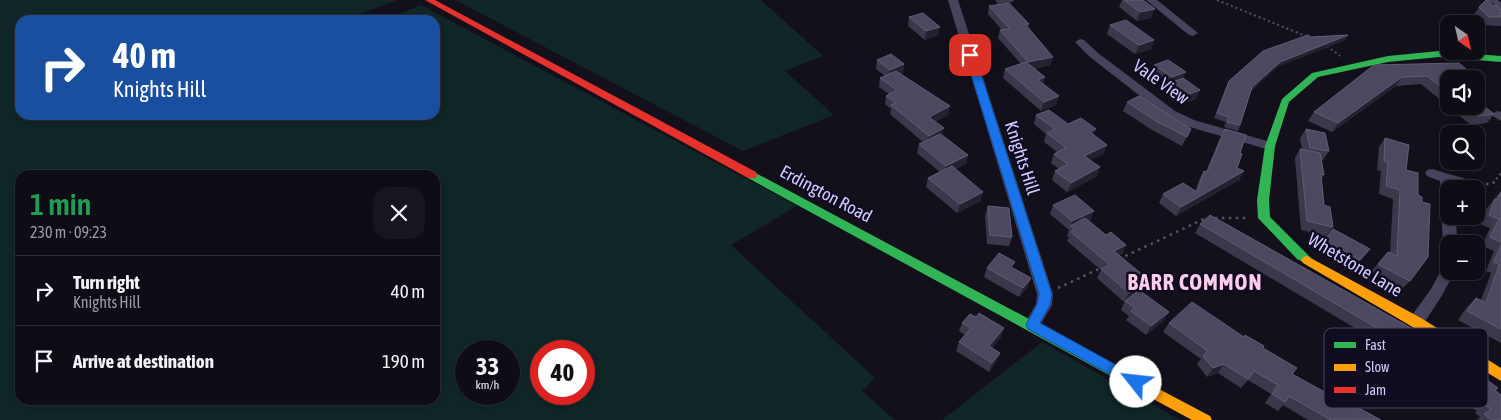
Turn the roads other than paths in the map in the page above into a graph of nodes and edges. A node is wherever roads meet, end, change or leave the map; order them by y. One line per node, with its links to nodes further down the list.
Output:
1 (429, 0): 16 (street, Erdington Road)
2 (953, 0): 16 (street, Knights Hill)
3 (1151, 0): 6 (street)
4 (1493, 0): 5 (lane)
5 (1499, 8)
6 (1192, 33)
7 (1080, 42): 9 (street, Vale View)
8 (1109, 52): 9 (street)
9 (1094, 55): 11 (street, Vale View)
10 (1499, 60): 11 (street)
11 (1270, 146): 15 (street, Whetstone Lane)
12 (1432, 173): 13 (street)
13 (1447, 180)
14 (1443, 280): 15 (street)
15 (1416, 322): 17 (street, Whetstone Lane)
16 (1032, 325): 20 (street, Erdington Road)
17 (1426, 328)
18 (1488, 367): 19 (street, Whetstone Lane)
19 (1501, 375)
20 (1204, 420)

